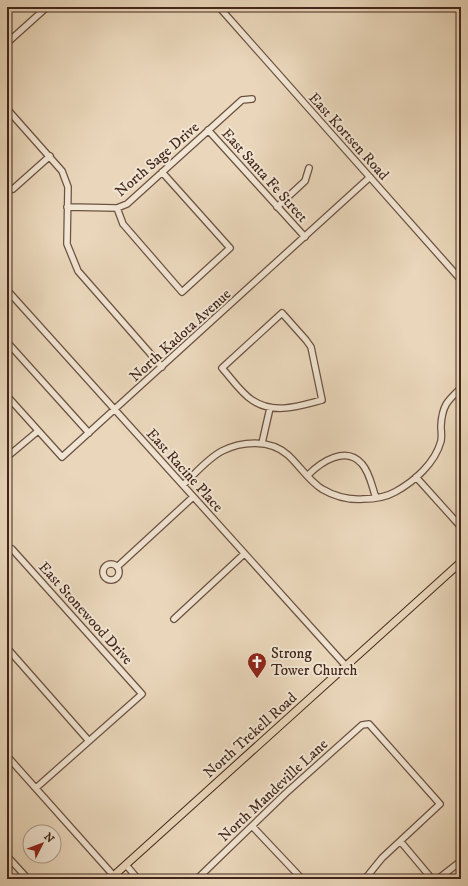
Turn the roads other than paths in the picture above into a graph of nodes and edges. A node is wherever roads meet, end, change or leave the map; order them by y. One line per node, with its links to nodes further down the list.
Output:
1 (47, 7): 3 (street)
2 (219, 7): 10 (street, East Kortsen Road)
3 (7, 43)
4 (252, 99): 6 (street, North Sage Drive)
5 (7, 109): 7 (street)
6 (208, 130): 9 (street, North Sage Drive); 13 (street, East Santa Fe Street)
7 (50, 156): 11 (street); 12 (street)
8 (308, 168): 13 (street)
9 (162, 172): 14 (street, North Sage Drive); 14 (street)
10 (370, 178): 15 (street, North Kadota Avenue); 16 (street, East Kortsen Road)
11 (14, 189)
12 (67, 207): 14 (street, North Sage Drive); 19 (street)
13 (278, 207): 15 (street, East Santa Fe Street)
14 (117, 208)
15 (304, 237): 19 (street, North Kadota Avenue)
16 (461, 280)
17 (7, 290): 23 (street, East Racine Place)
18 (7, 342): 25 (street)
19 (162, 367): 23 (street, North Kadota Avenue)
20 (461, 388): 29 (street)
21 (7, 396): 24 (street)
22 (270, 408): 22 (street); 26 (street)
23 (115, 410): 25 (street, North Kadota Avenue); 30 (street, East Racine Place)
24 (38, 431): 25 (street, North Kadota Avenue); 27 (street)
25 (89, 433)
26 (262, 443): 28 (street); 30 (street)
27 (7, 458)
28 (308, 475): 32 (street); 32 (street)
29 (416, 477): 32 (street); 33 (street)
30 (183, 485): 31 (street, East Racine Place)
31 (193, 497): 35 (street, East Racine Place); 37 (street)
32 (376, 498)
33 (461, 527)
34 (9, 551): 41 (street, East Stonewood Drive)
35 (244, 554): 38 (street); 40 (street, East Racine Place)
36 (461, 562): 40 (main road, North Trekell Road)
37 (117, 567)
38 (174, 619)
39 (7, 648): 41 (street)
40 (346, 666): 48 (main road, North Trekell Road)
41 (89, 741): 43 (street)
42 (7, 756): 43 (street)
43 (36, 788): 49 (street)
44 (252, 826): 45 (street, North Mandeville Lane); 50 (street, North Mandeville Lane); 53 (street)
45 (401, 842): 54 (street); 55 (street)
46 (7, 856): 51 (street)
47 (461, 861): 56 (street)
48 (126, 865): 49 (main road, North Trekell Road); 52 (street)
49 (112, 877)
50 (199, 878)
51 (28, 879)
52 (138, 879)
53 (302, 879)
54 (365, 879)
55 (432, 879)
56 (438, 879)

